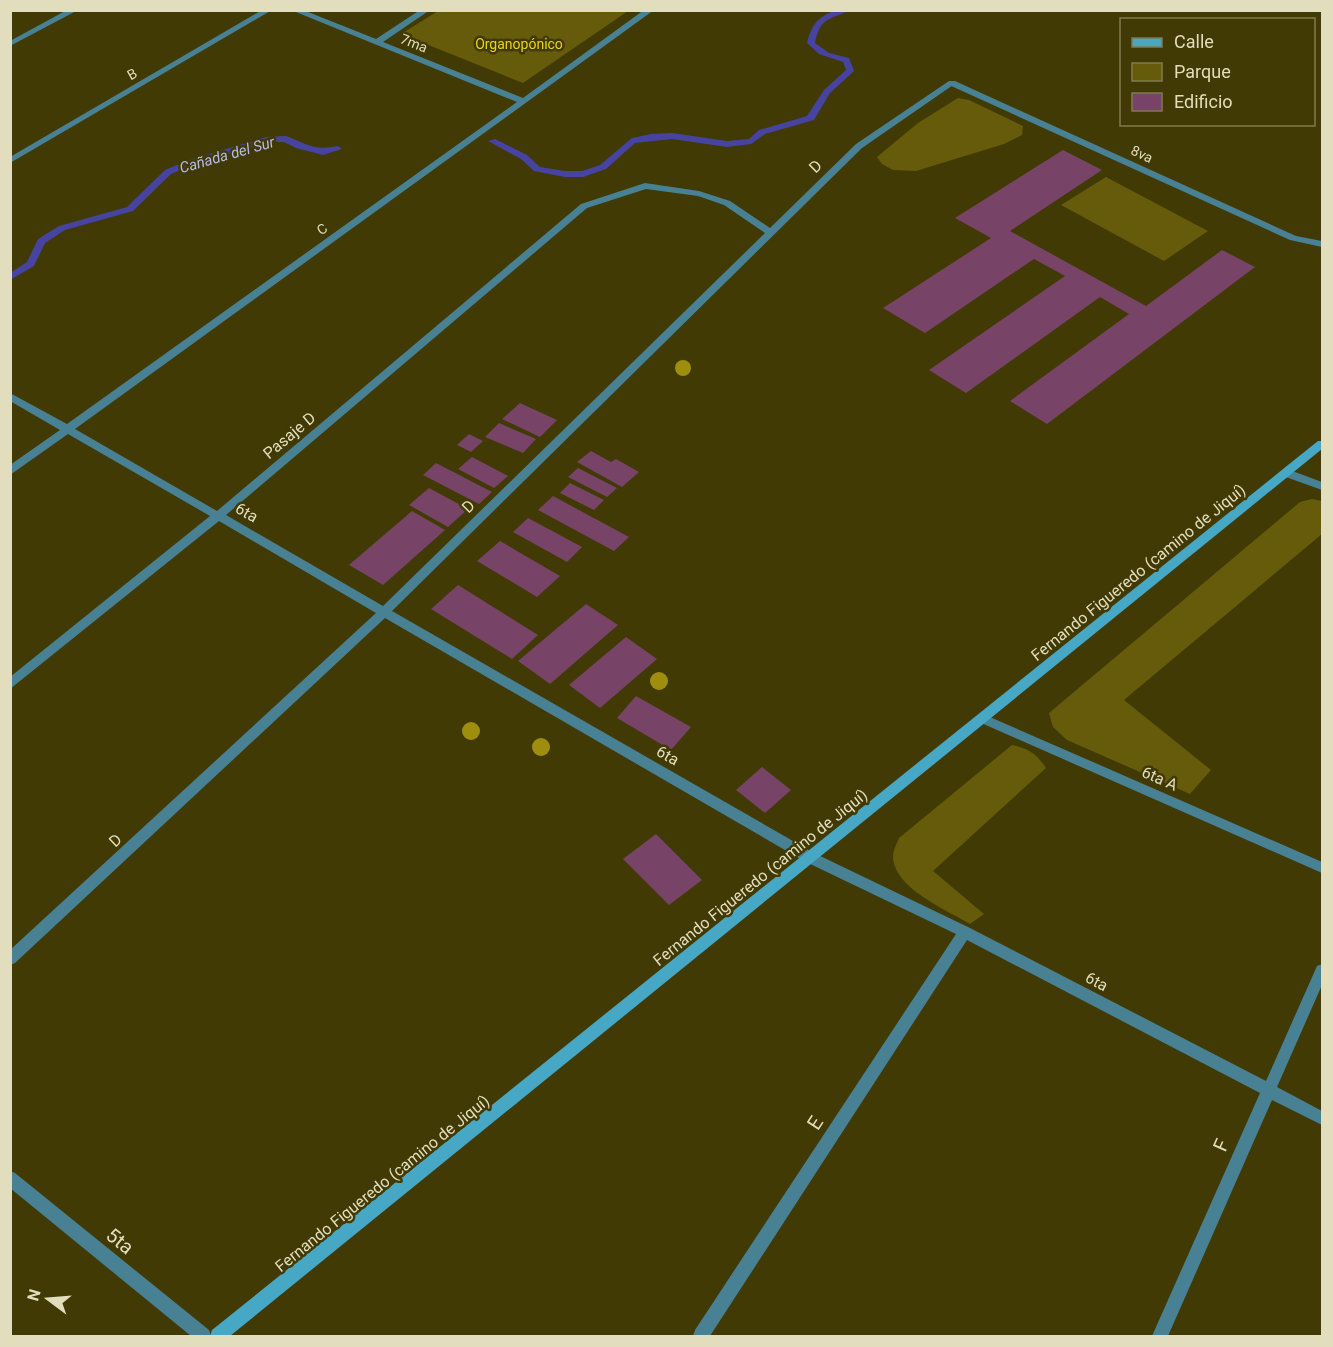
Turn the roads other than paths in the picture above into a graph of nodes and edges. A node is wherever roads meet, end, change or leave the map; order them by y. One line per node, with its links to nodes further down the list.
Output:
1 (74, 10): 7 (street)
2 (268, 10): 10 (street, B)
3 (295, 10): 6 (street, 7ma)
4 (426, 10): 6 (street)
5 (650, 10): 9 (street, C)
6 (376, 43): 9 (street, 7ma)
7 (10, 44)
8 (952, 83): 11 (street, D); 12 (street, 8va)
9 (523, 101): 14 (street, C)
10 (10, 161)
11 (770, 233): 19 (street, Pasaje D); 20 (street, D)
12 (1323, 244)
13 (10, 396): 14 (street, 6ta)
14 (68, 429): 16 (street, C); 19 (street, 6ta)
15 (1323, 444): 17 (street, Fernando Figueredo (camino de Jiquí))
16 (10, 471)
17 (1287, 473): 18 (street); 22 (street, Fernando Figueredo (camino de Jiquí))
18 (1323, 486)
19 (218, 516): 20 (street, 6ta); 21 (street, Pasaje D)
20 (384, 612): 23 (street, 6ta); 26 (street, D)
21 (10, 684)
22 (983, 719): 23 (street, Fernando Figueredo (camino de Jiquí)); 24 (street, 6ta A)
23 (809, 857): 25 (street, 6ta); 32 (street, Fernando Figueredo (camino de Jiquí))
24 (1323, 868)
25 (965, 932): 28 (street, 6ta); 33 (street, E)
26 (10, 959)
27 (1323, 970): 28 (street, F)
28 (1268, 1091): 29 (street, 6ta); 34 (street, F)
29 (1323, 1118)
30 (10, 1178): 31 (street, 5ta)
31 (203, 1336)
32 (218, 1336)
33 (701, 1336)
34 (1160, 1336)

